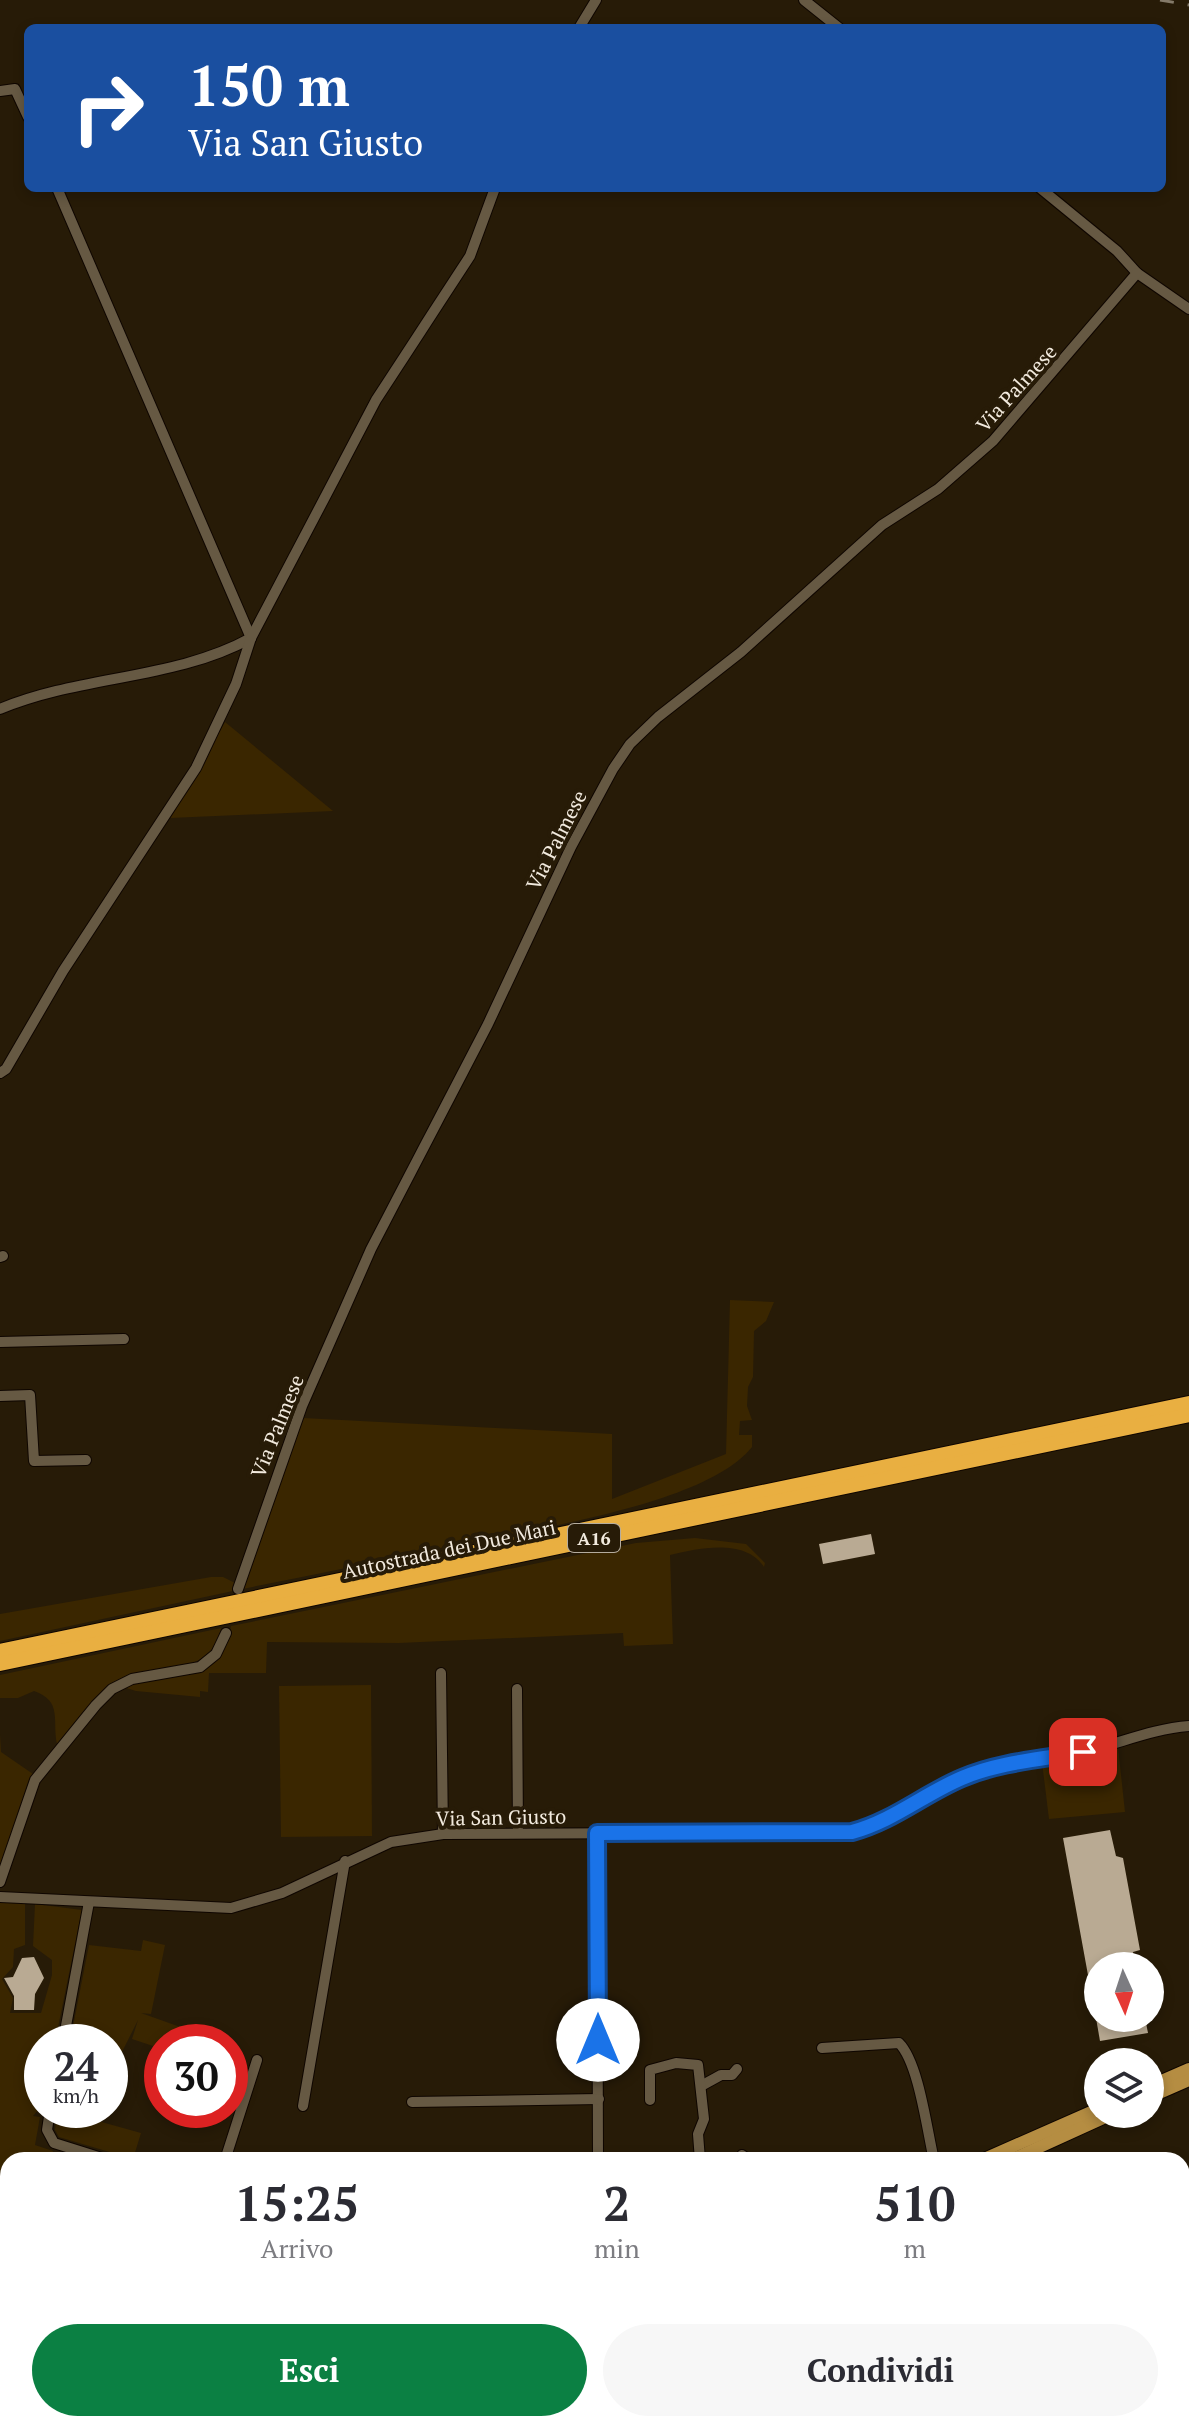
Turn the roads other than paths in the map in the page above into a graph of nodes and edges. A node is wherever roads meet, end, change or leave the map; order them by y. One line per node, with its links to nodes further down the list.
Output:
1 (596, 0): 3 (street)
2 (804, 0): 4 (street)
3 (581, 24)
4 (834, 24)
5 (0, 91): 6 (street)
6 (24, 108)
7 (59, 192): 12 (street)
8 (494, 192): 12 (street)
9 (1045, 192): 10 (street)
10 (1137, 273): 11 (street); 21 (street, Via Palmese)
11 (1189, 309)
12 (251, 638): 13 (street); 14 (street)
13 (0, 709)
14 (0, 1073)
15 (124, 1339): 16 (street)
16 (0, 1342)
17 (0, 1396): 20 (street)
18 (1189, 1403): 23 (highway, Autostrada dei Due Mari / A16)
19 (1189, 1415): 24 (highway, Autostrada dei Due Mari / A16)
20 (86, 1460)
21 (238, 1589)
22 (226, 1633): 32 (street)
23 (0, 1651)
24 (0, 1664)
25 (441, 1673): 30 (street)
26 (517, 1689): 28 (street)
27 (1189, 1726): 29 (street, Via San Giusto)
28 (518, 1833): 29 (street, Via San Giusto); 30 (street, Via San Giusto)
29 (597, 1833): 44 (street)
30 (443, 1834): 31 (street, Via San Giusto)
31 (345, 1861): 34 (street, Via San Giusto); 47 (street)
32 (0, 1882)
33 (0, 1897): 34 (street, Via San Giusto)
34 (89, 1902): 35 (street)
35 (66, 2024)
36 (822, 2048): 55 (street)
37 (257, 2060): 52 (street)
38 (737, 2069): 42 (street)
39 (1189, 2069): 40 (main road)
40 (1164, 2080)
41 (1189, 2080): 43 (main road)
42 (701, 2086): 45 (street); 54 (street)
43 (1164, 2091)
44 (599, 2099): 46 (street); 53 (street)
45 (650, 2100)
46 (412, 2102)
47 (303, 2106)
48 (1084, 2115): 56 (main road)
49 (1084, 2127): 57 (main road)
50 (47, 2128): 51 (street)
51 (83, 2152)
52 (228, 2152)
53 (598, 2152)
54 (699, 2152)
55 (932, 2152)
56 (1000, 2152)
57 (1029, 2152)

